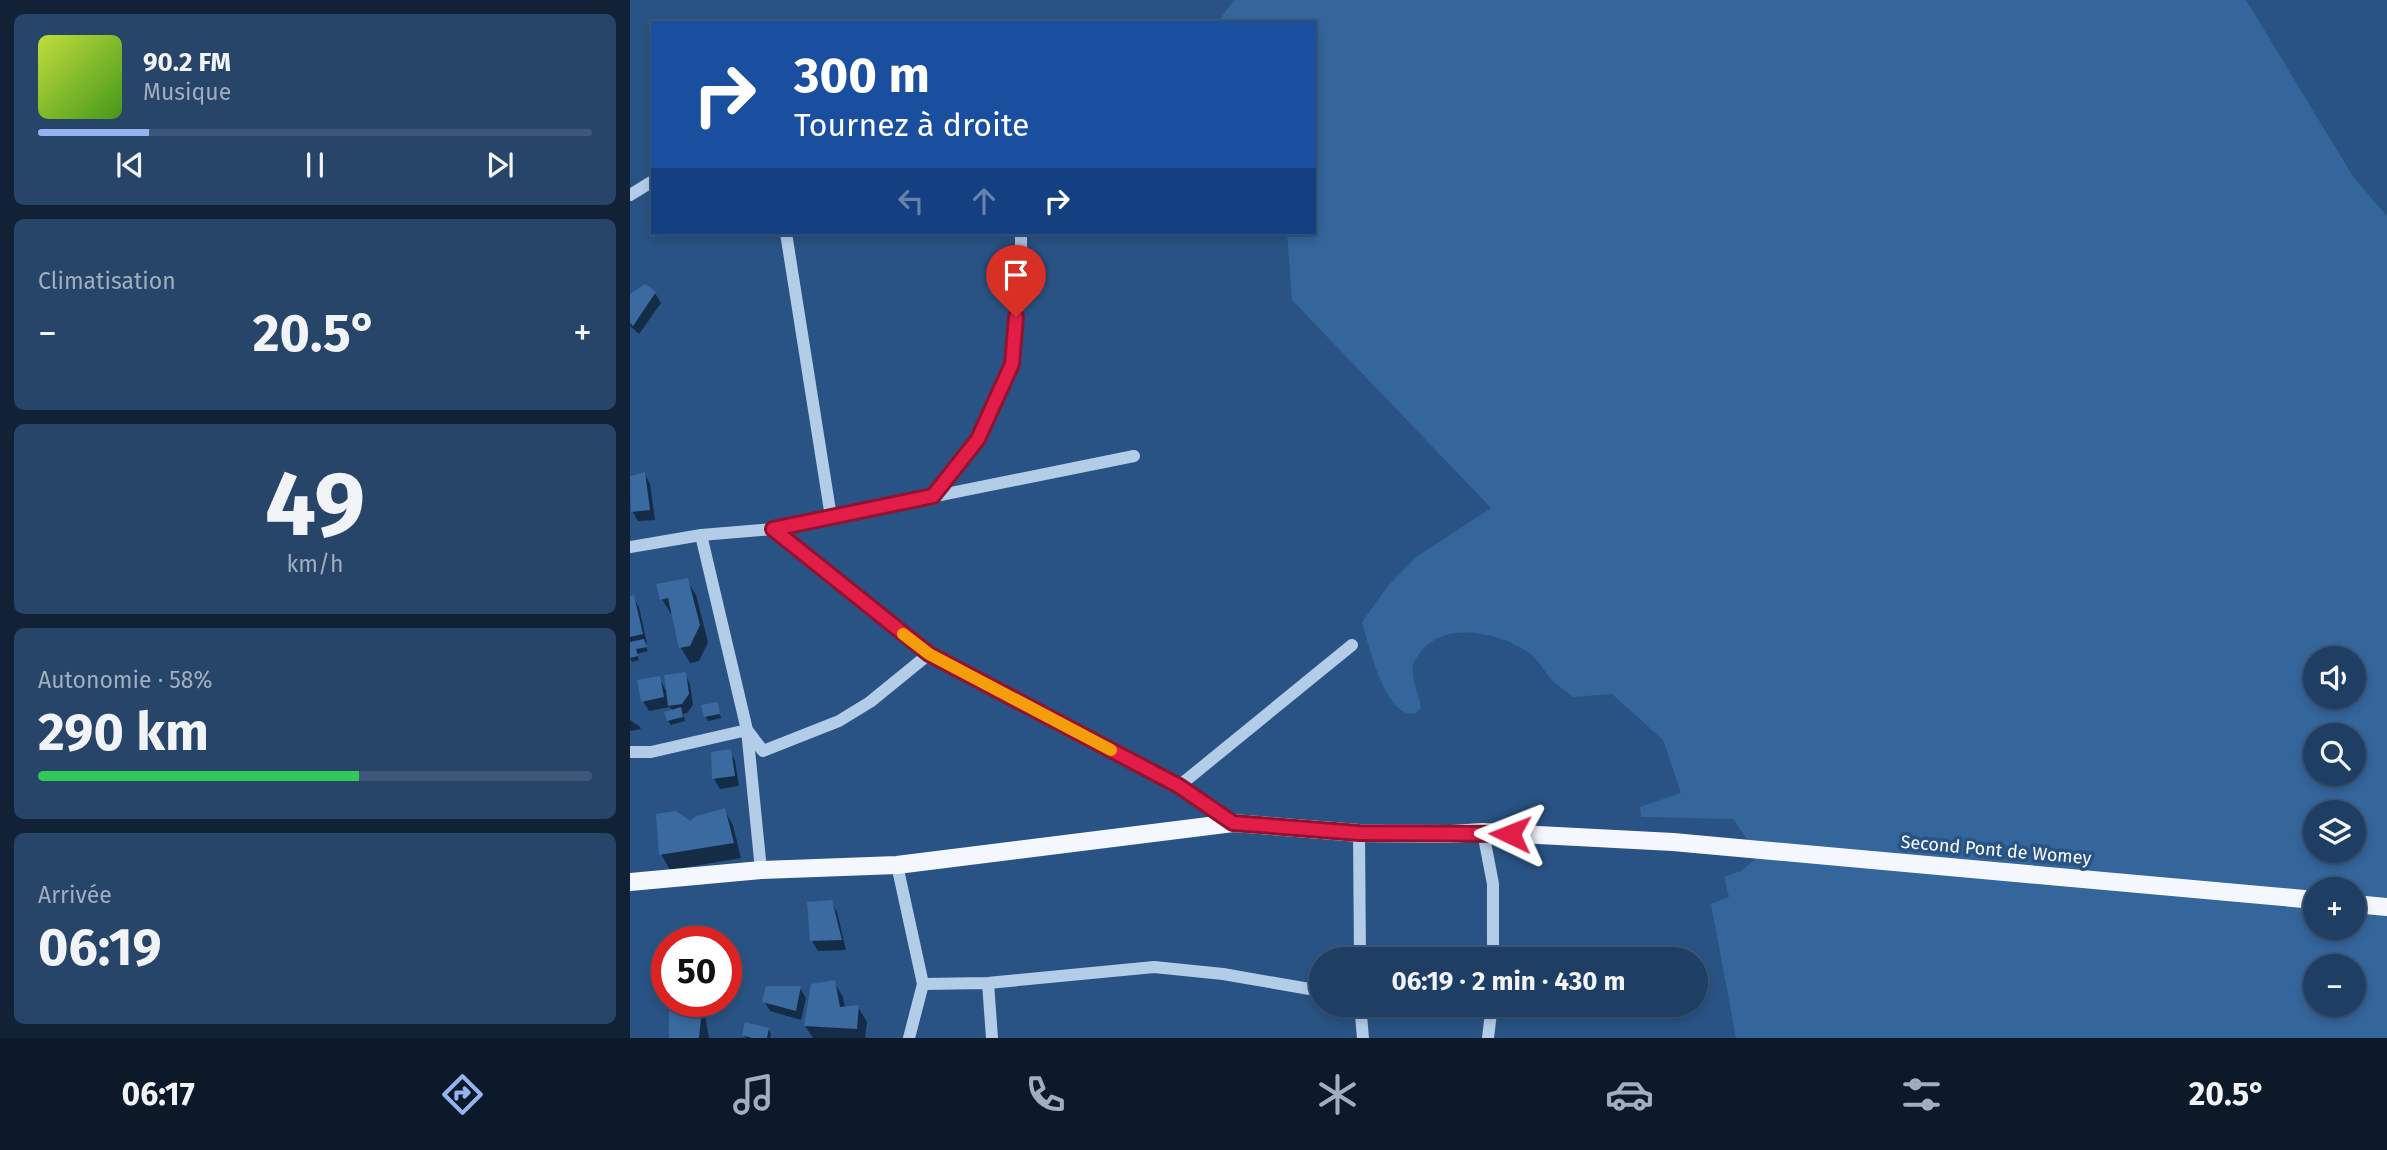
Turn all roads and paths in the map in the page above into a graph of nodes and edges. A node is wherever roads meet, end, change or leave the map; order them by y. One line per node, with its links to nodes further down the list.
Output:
1 (651, 182): 2 (street)
2 (630, 195)
3 (786, 235): 7 (street)
4 (1021, 235): 6 (street)
5 (1133, 456): 6 (street)
6 (933, 496): 7 (street)
7 (831, 517): 8 (street)
8 (773, 529): 9 (street); 12 (street)
9 (701, 535): 10 (street); 13 (street)
10 (630, 547)
11 (1352, 645): 15 (street)
12 (929, 654): 13 (street); 15 (street)
13 (747, 730): 14 (street); 20 (street)
14 (630, 752)
15 (1179, 786): 16 (street)
16 (1233, 823): 18 (main road, Second Pont de Womey); 19 (main road, Second Pont de Womey)
17 (1483, 832): 18 (main road, Second Pont de Womey); 22 (main road, Second Pont de Womey); 26 (street)
18 (1359, 833): 25 (street)
19 (897, 866): 20 (main road, Second Pont de Womey); 28 (street)
20 (761, 870): 21 (main road, Second Pont de Womey)
21 (630, 882)
22 (2303, 899)
23 (2366, 905): 24 (main road)
24 (2387, 906)
25 (1360, 947)
26 (1493, 947)
27 (988, 983): 28 (street); 29 (street); 33 (street)
28 (923, 984): 32 (street)
29 (1309, 989)
30 (1361, 1017): 34 (street)
31 (1490, 1017): 35 (street)
32 (909, 1038)
33 (992, 1038)
34 (1363, 1038)
35 (1488, 1038)

